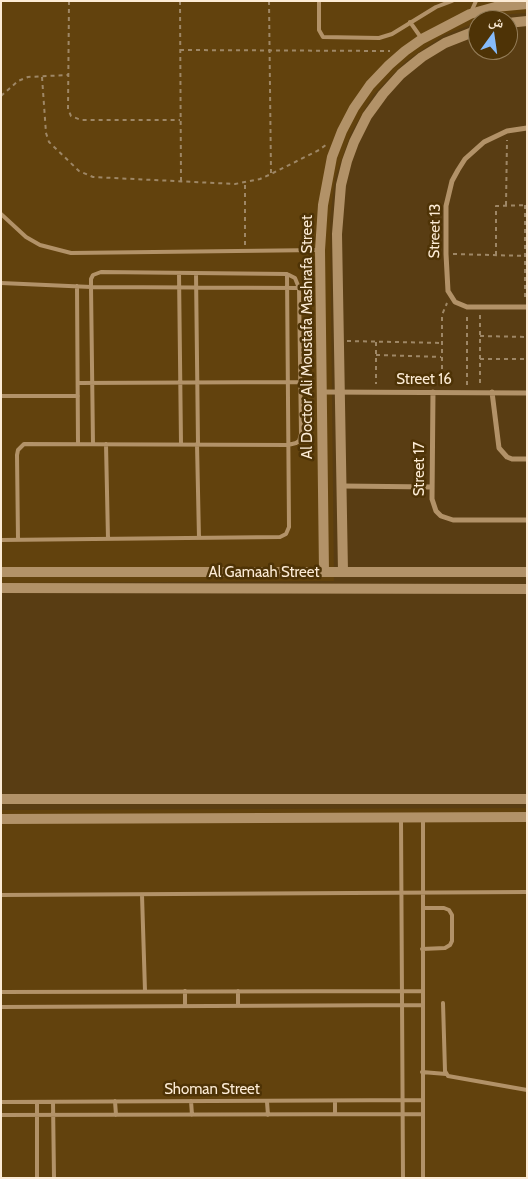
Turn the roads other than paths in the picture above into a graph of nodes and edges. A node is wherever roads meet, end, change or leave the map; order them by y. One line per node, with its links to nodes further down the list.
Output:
1 (319, 1): 6 (lane)
2 (452, 1): 6 (lane)
3 (519, 3): 4 (main road, Al Doctor Ali Moustafa Mashrafa Street)
4 (484, 10)
5 (468, 15): 8 (main road, Al Doctor Ali Moustafa Mashrafa Street)
6 (410, 22): 8 (lane)
7 (468, 34): 30 (main road, Al Doctor Ali Moustafa Mashrafa Street)
8 (422, 39): 11 (main road, Al Doctor Ali Moustafa Mashrafa Street)
9 (527, 128): 22 (street, Street 13)
10 (1, 214): 11 (lane)
11 (320, 250): 29 (main road, Al Doctor Ali Moustafa Mashrafa Street)
12 (179, 273): 13 (lane); 17 (lane); 18 (lane)
13 (196, 273): 14 (lane); 19 (lane)
14 (287, 274): 20 (lane); 21 (lane)
15 (1, 284): 16 (lane)
16 (77, 286): 17 (lane); 27 (lane)
17 (91, 287): 18 (lane); 28 (lane)
18 (179, 287): 19 (lane); 23 (lane)
19 (196, 287): 20 (lane); 24 (lane)
20 (287, 288): 21 (lane); 25 (lane)
21 (299, 288): 26 (lane)
22 (526, 307)
23 (180, 382): 24 (lane); 28 (lane); 39 (lane)
24 (197, 382): 25 (lane); 40 (lane)
25 (287, 382): 26 (lane); 41 (lane)
26 (300, 382): 41 (lane)
27 (78, 383): 28 (lane); 35 (lane)
28 (92, 383): 37 (lane)
29 (322, 392): 30 (street, Street 16); 52 (main road, Al Doctor Ali Moustafa Mashrafa Street)
30 (341, 392): 31 (street, Street 16); 43 (main road, Al Doctor Ali Moustafa Mashrafa Street)
31 (433, 392): 32 (street, Street 16); 44 (street, Street 17)
32 (492, 392): 33 (street, Street 16); 42 (street)
33 (527, 392)
34 (1, 396): 35 (lane)
35 (78, 396): 36 (lane)
36 (78, 444): 37 (lane); 47 (lane)
37 (93, 444): 38 (lane)
38 (106, 444): 39 (lane); 48 (lane)
39 (181, 444): 40 (lane)
40 (197, 444): 41 (lane); 46 (lane)
41 (288, 445): 46 (lane)
42 (527, 459)
43 (342, 486): 44 (street); 53 (main road, Al Doctor Ali Moustafa Mashrafa Street)
44 (432, 487): 45 (street, Street 17)
45 (527, 520)
46 (199, 538): 48 (lane)
47 (18, 539): 48 (lane); 49 (lane)
48 (108, 539)
49 (1, 540)
50 (1, 572): 51 (main road, Al Gamaah Street)
51 (100, 572): 52 (main road, Al Gamaah Street); 56 (main road)
52 (324, 572): 53 (main road, Al Gamaah Street)
53 (343, 572): 54 (main road, Al Gamaah Street)
54 (527, 572)
55 (1, 588): 56 (main road, Al Gamaah Street)
56 (100, 588): 57 (main road, Al Gamaah Street)
57 (527, 589)
58 (422, 798): 60 (main road); 61 (main road); 63 (main road)
59 (1, 799): 60 (main road)
60 (401, 799): 62 (main road)
61 (527, 799)
62 (401, 817): 63 (main road); 65 (main road); 67 (lane)
63 (423, 817): 64 (main road); 68 (lane)
64 (527, 817)
65 (1, 819)
66 (527, 892): 68 (lane)
67 (402, 893): 68 (lane); 69 (lane); 77 (lane)
68 (423, 893): 71 (lane)
69 (142, 895): 70 (lane); 74 (lane)
70 (1, 896)
71 (423, 908): 72 (lane); 72 (lane)
72 (422, 949): 73 (lane)
73 (422, 990): 77 (lane); 81 (lane)
74 (145, 991): 75 (lane); 78 (lane)
75 (185, 991): 76 (lane); 82 (lane)
76 (238, 991): 77 (lane); 83 (lane)
77 (402, 991): 80 (lane)
78 (1, 992)
79 (443, 1003): 86 (lane)
80 (402, 1005): 81 (lane); 83 (lane); 88 (lane)
81 (422, 1005): 85 (lane)
82 (185, 1006): 83 (lane); 84 (lane)
83 (238, 1006)
84 (1, 1007)
85 (422, 1072): 86 (lane); 89 (lane)
86 (446, 1074): 87 (lane)
87 (527, 1090)
88 (402, 1100): 89 (lane, Shoman Street); 92 (lane, Shoman Street); 98 (lane)
89 (422, 1100): 99 (lane)
90 (115, 1101): 91 (lane, Shoman Street); 95 (lane, Shoman Street); 100 (lane)
91 (191, 1101): 96 (lane, Shoman Street); 101 (lane)
92 (335, 1101): 96 (lane, Shoman Street); 97 (lane)
93 (1, 1102): 94 (lane, Shoman Street)
94 (37, 1102): 95 (lane, Shoman Street); 104 (lane)
95 (53, 1102): 105 (lane)
96 (267, 1102): 102 (lane)
97 (335, 1114): 98 (lane, Shoman Street); 102 (lane, Shoman Street)
98 (402, 1114): 99 (lane, Shoman Street); 108 (lane)
99 (422, 1114): 109 (lane)
100 (116, 1115): 101 (lane, Shoman Street); 105 (lane, Shoman Street)
101 (192, 1115): 102 (lane, Shoman Street)
102 (268, 1115)
103 (1, 1116): 104 (lane, Shoman Street)
104 (37, 1116): 105 (lane, Shoman Street); 106 (lane)
105 (53, 1116): 107 (lane)
106 (37, 1178)
107 (54, 1178)
108 (403, 1178)
109 (423, 1178)

